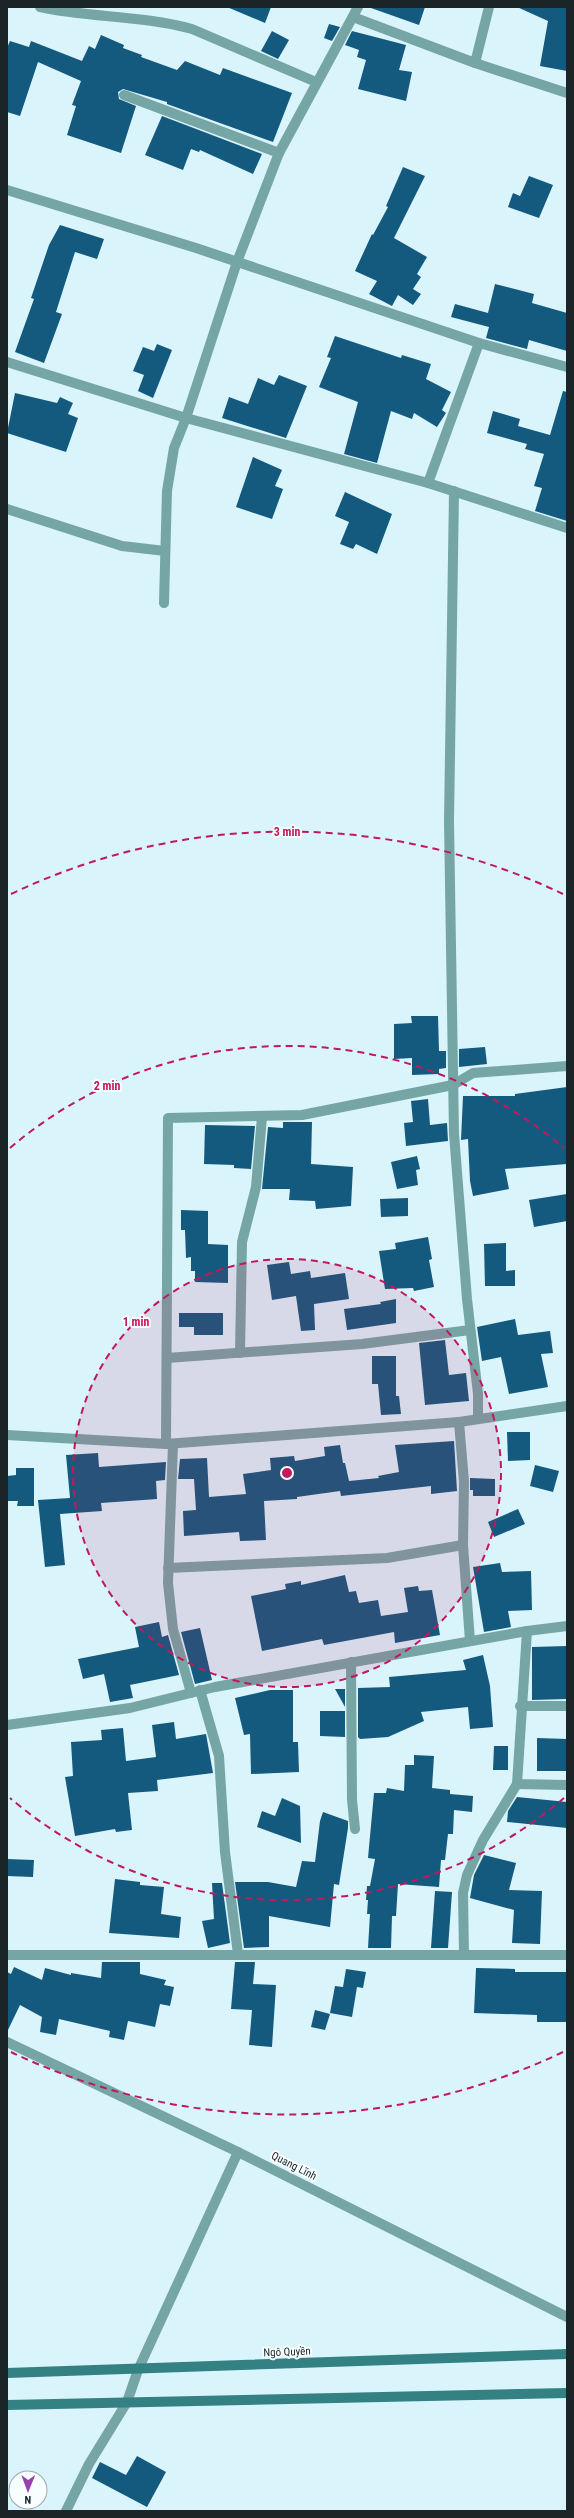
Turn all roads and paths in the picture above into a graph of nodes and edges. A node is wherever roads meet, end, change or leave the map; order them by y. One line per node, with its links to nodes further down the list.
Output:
1 (40, 7): 6 (street)
2 (358, 7): 4 (street)
3 (489, 7): 5 (street)
4 (353, 17): 5 (street); 6 (street)
5 (475, 63): 7 (street)
6 (316, 82): 9 (street)
7 (567, 93)
8 (124, 95): 9 (street)
9 (279, 153): 11 (street)
10 (7, 190): 11 (street)
11 (237, 262): 12 (street); 15 (street)
12 (479, 343): 14 (street); 16 (street)
13 (7, 362): 15 (street)
14 (567, 367)
15 (186, 418): 16 (street); 20 (street)
16 (428, 483): 17 (street)
17 (454, 491): 19 (street); 23 (street)
18 (7, 509): 20 (street)
19 (567, 528)
20 (165, 552): 21 (street)
21 (164, 603)
22 (567, 1066): 23 (street)
23 (453, 1085): 24 (street); 25 (street)
24 (262, 1118): 26 (street); 27 (street)
25 (470, 1330): 26 (street); 29 (street)
26 (240, 1353): 27 (street)
27 (167, 1358): 32 (street)
28 (567, 1406): 29 (street)
29 (478, 1419): 30 (street)
30 (459, 1422): 32 (street); 33 (street)
31 (7, 1435): 32 (street)
32 (170, 1444): 34 (street)
33 (464, 1545): 34 (street); 37 (street)
34 (168, 1568): 39 (street)
35 (567, 1626): 36 (street)
36 (527, 1630): 37 (street); 40 (street)
37 (470, 1641): 38 (street)
38 (351, 1662): 39 (street); 45 (street)
39 (195, 1692): 42 (street); 46 (street)
40 (520, 1706): 41 (street); 43 (street)
41 (567, 1706)
42 (7, 1725)
43 (517, 1784): 44 (street); 48 (street)
44 (567, 1785)
45 (355, 1829)
46 (238, 1954): 47 (street); 48 (street)
47 (7, 1955)
48 (464, 1955): 49 (street)
49 (567, 1955)
50 (7, 2042): 51 (street, Quang Lĩnh)
51 (238, 2152): 52 (street, Quang Lĩnh); 54 (street)
52 (567, 2317)
53 (567, 2354): 54 (main road, Ngô Quyền)
54 (138, 2370): 55 (main road, Ngô Quyền); 57 (street)
55 (7, 2373)
56 (567, 2393): 57 (main road)
57 (127, 2402): 58 (main road); 59 (street)
58 (7, 2405)
59 (66, 2511)

